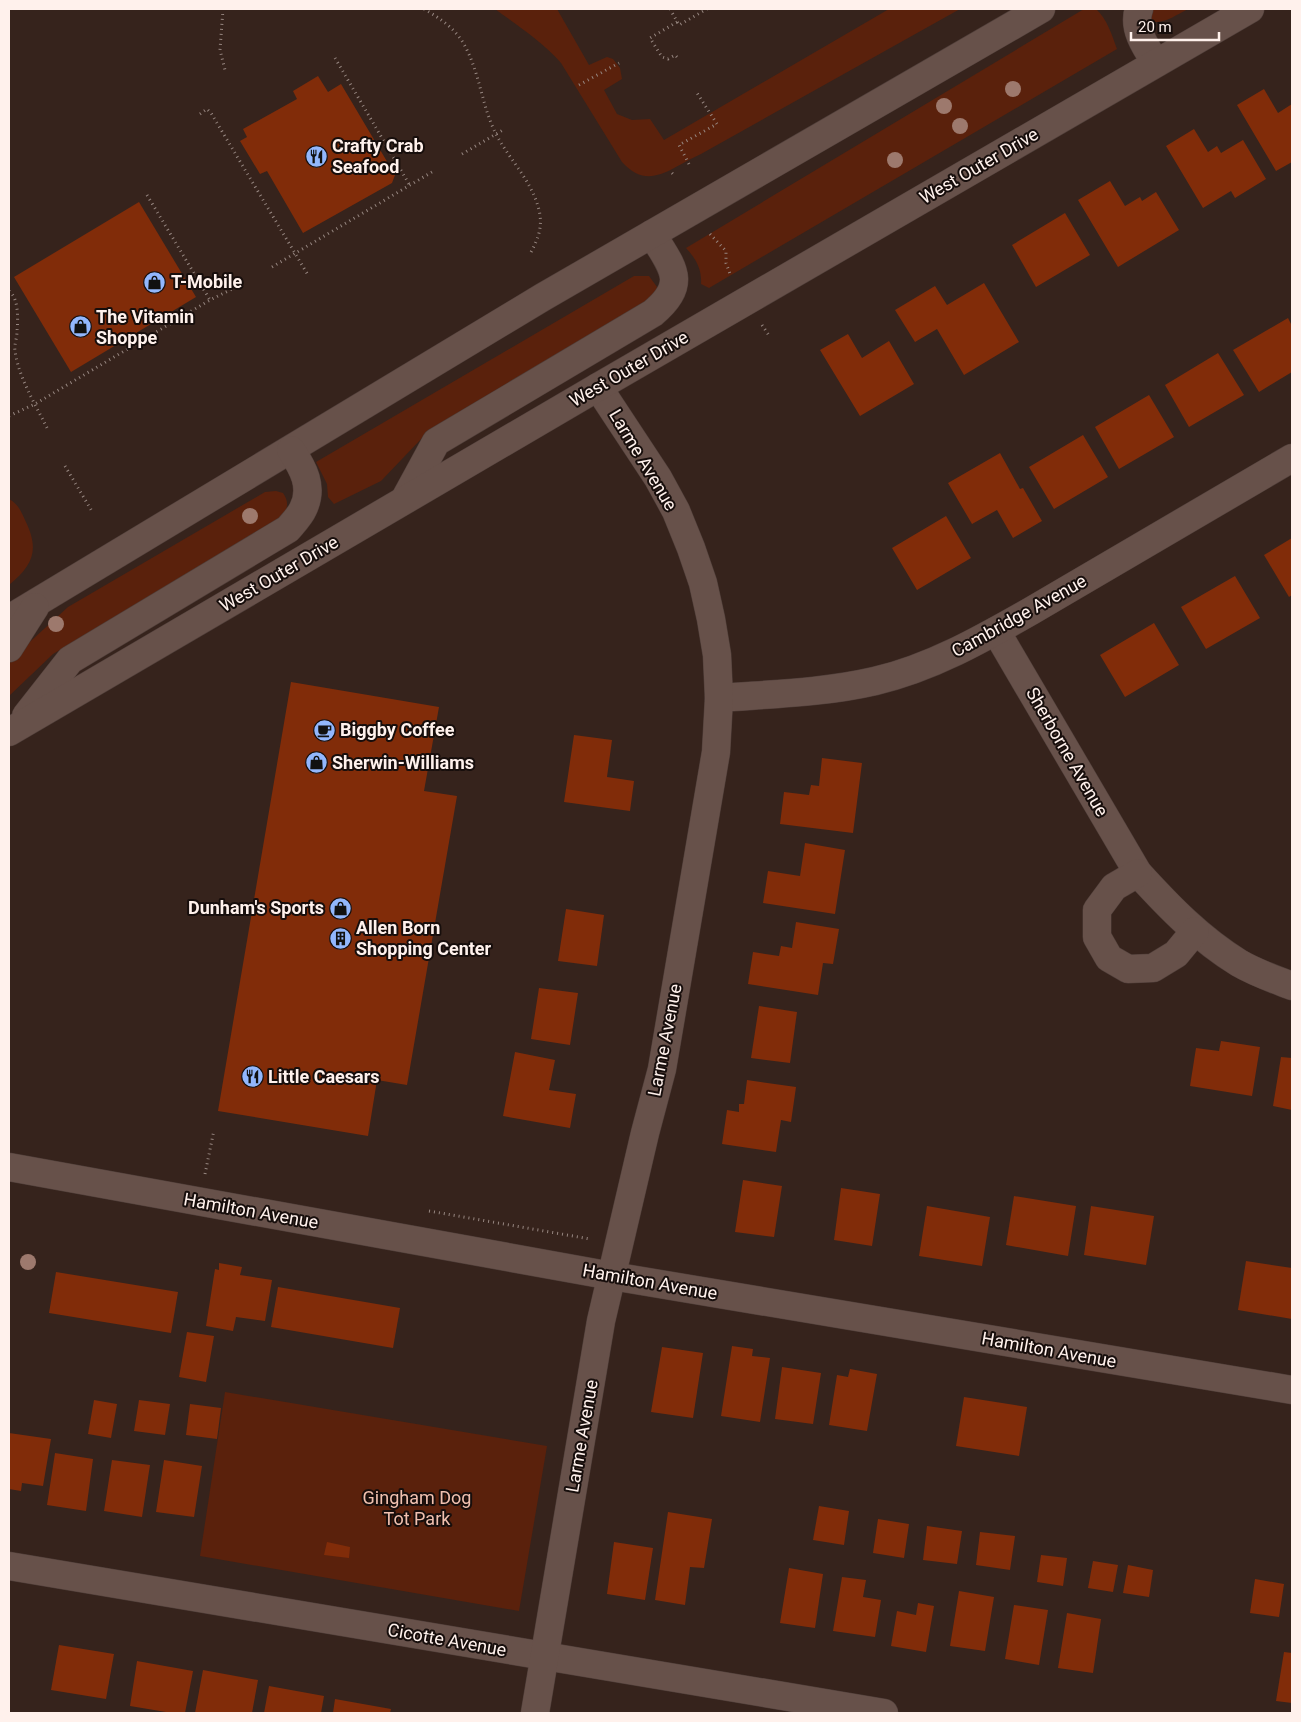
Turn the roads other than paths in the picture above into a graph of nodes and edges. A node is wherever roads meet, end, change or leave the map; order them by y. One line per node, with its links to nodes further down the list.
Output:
1 (1041, 9): 5 (street)
2 (1139, 9): 4 (street)
3 (1250, 9): 4 (street, West Outer Drive)
4 (1156, 64): 6 (street, West Outer Drive)
5 (652, 234): 7 (street); 9 (street)
6 (598, 387): 9 (street, West Outer Drive); 14 (street, Larme Avenue)
7 (290, 450): 10 (street); 15 (street)
8 (1292, 458): 12 (street, Cambridge Avenue)
9 (404, 500): 15 (street, West Outer Drive)
10 (38, 602): 11 (street); 13 (street)
11 (9, 620)
12 (996, 631): 14 (street, Cambridge Avenue); 16 (street, Sherborne Avenue)
13 (9, 648)
14 (719, 698): 20 (street, Larme Avenue)
15 (13, 730)
16 (1138, 873): 17 (street, Sherborne Avenue); 17 (street)
17 (1195, 931): 18 (street, Sherborne Avenue)
18 (1292, 986)
19 (9, 1167): 20 (street, Hamilton Avenue)
20 (612, 1276): 21 (street, Hamilton Avenue); 23 (street, Larme Avenue)
21 (1292, 1390)
22 (9, 1566): 23 (street, Cicotte Avenue)
23 (544, 1657): 24 (street, Larme Avenue); 25 (street, Cicotte Avenue)
24 (535, 1713)
25 (884, 1713)

